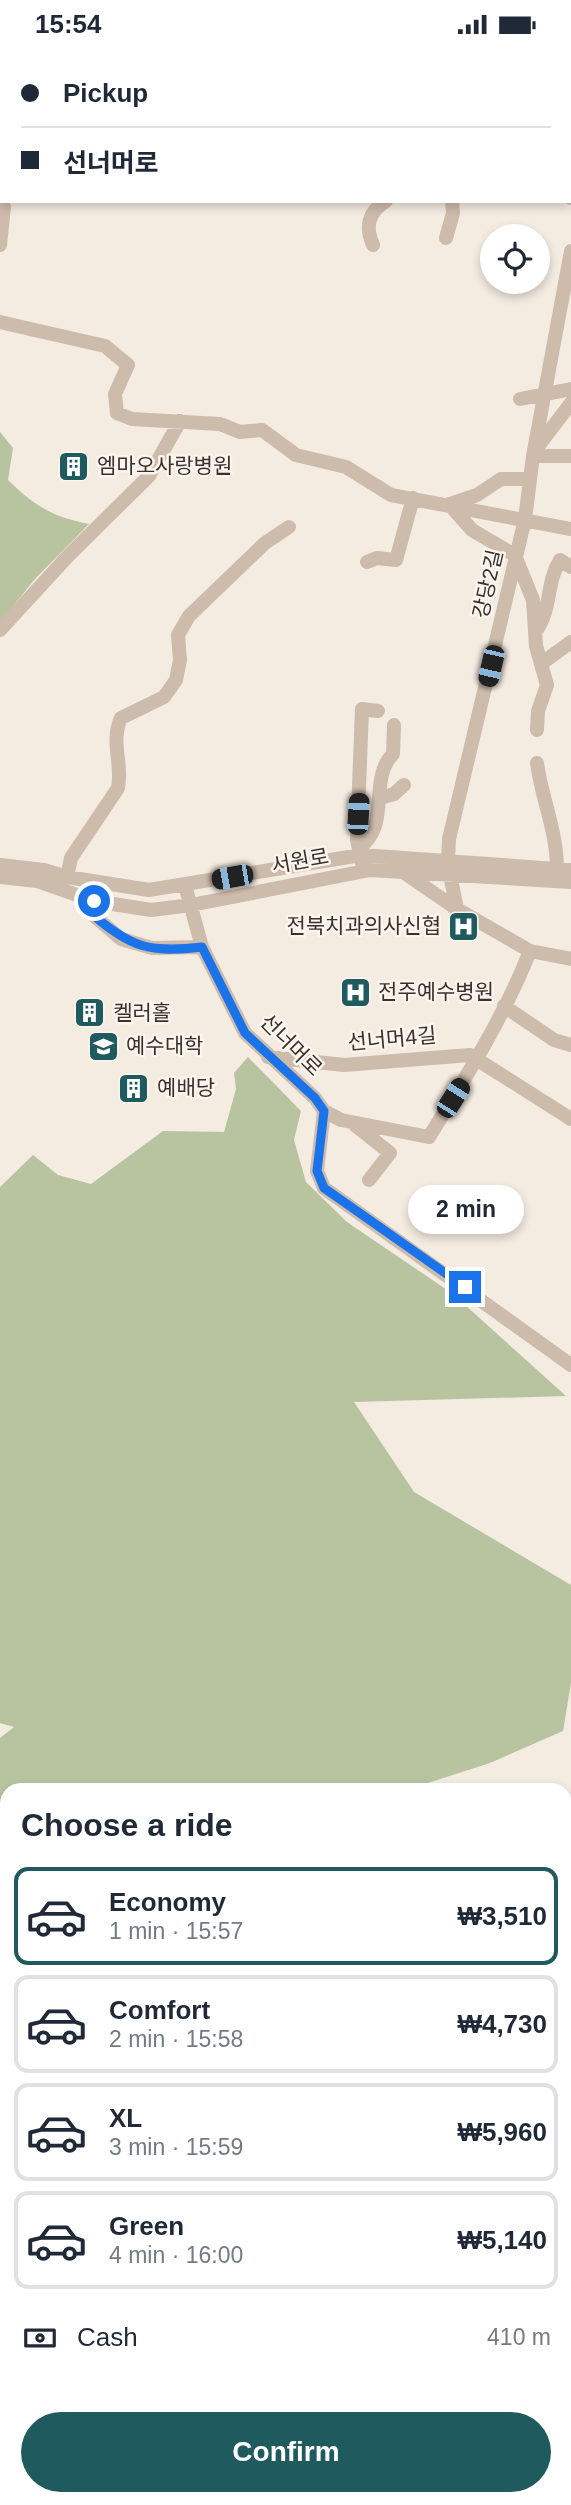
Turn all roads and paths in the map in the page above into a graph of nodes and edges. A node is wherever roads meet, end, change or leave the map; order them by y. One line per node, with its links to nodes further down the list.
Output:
1 (1, 203): 5 (street)
2 (384, 203): 6 (street)
3 (452, 203): 4 (street)
4 (446, 238)
5 (0, 245)
6 (373, 245)
7 (571, 251): 10 (street, 강당2길)
8 (0, 322): 13 (street)
9 (571, 389): 10 (street)
10 (545, 394): 11 (street); 14 (street, 강당2길)
11 (520, 400)
12 (571, 403): 14 (street)
13 (180, 421): 17 (street); 25 (street)
14 (533, 454): 15 (street); 16 (street, 강당2길)
15 (571, 456)
16 (529, 479): 18 (street); 19 (street, 강당2길)
17 (414, 498): 18 (street); 23 (street)
18 (449, 504): 19 (street); 22 (street)
19 (524, 519): 21 (street); 22 (street, 강당2길)
20 (289, 527): 42 (street)
21 (571, 529)
22 (516, 557): 26 (street); 38 (street, 강당2길)
23 (367, 562)
24 (571, 567): 26 (street)
25 (0, 630)
26 (536, 631): 28 (street)
27 (571, 642): 28 (street)
28 (542, 663): 31 (street)
29 (378, 711): 35 (street)
30 (394, 725): 34 (street)
31 (537, 730)
32 (537, 763): 39 (street)
33 (404, 785): 34 (street)
34 (380, 797): 35 (street)
35 (361, 851): 37 (street, 서원로); 40 (street); 44 (street, 서원로)
36 (0, 865): 42 (street, 서원로)
37 (405, 867): 38 (street, 서원로); 40 (street, 서원로); 47 (street)
38 (449, 868): 39 (street, 서원로); 43 (street, 서원로); 47 (street)
39 (564, 869)
40 (363, 871): 46 (street, 서원로)
41 (0, 877): 45 (street, 서원로)
42 (66, 877): 44 (street, 서원로)
43 (571, 882)
44 (185, 885): 46 (street, 선너머로)
45 (94, 901): 46 (street, 서원로); 48 (street)
46 (191, 905): 48 (street, 선너머로)
47 (457, 909): 49 (street)
48 (202, 947): 53 (street, 선너머로)
49 (530, 951): 50 (street); 51 (street)
50 (567, 958)
51 (504, 1006): 52 (street); 54 (street)
52 (571, 1045)
53 (268, 1057): 54 (street, 선너머4길); 55 (street, 선너머로)
54 (477, 1059): 56 (street, 선너머4길); 57 (street)
55 (324, 1111): 57 (street); 59 (street)
56 (571, 1119)
57 (351, 1122): 58 (street)
58 (369, 1180)
59 (571, 1365)

